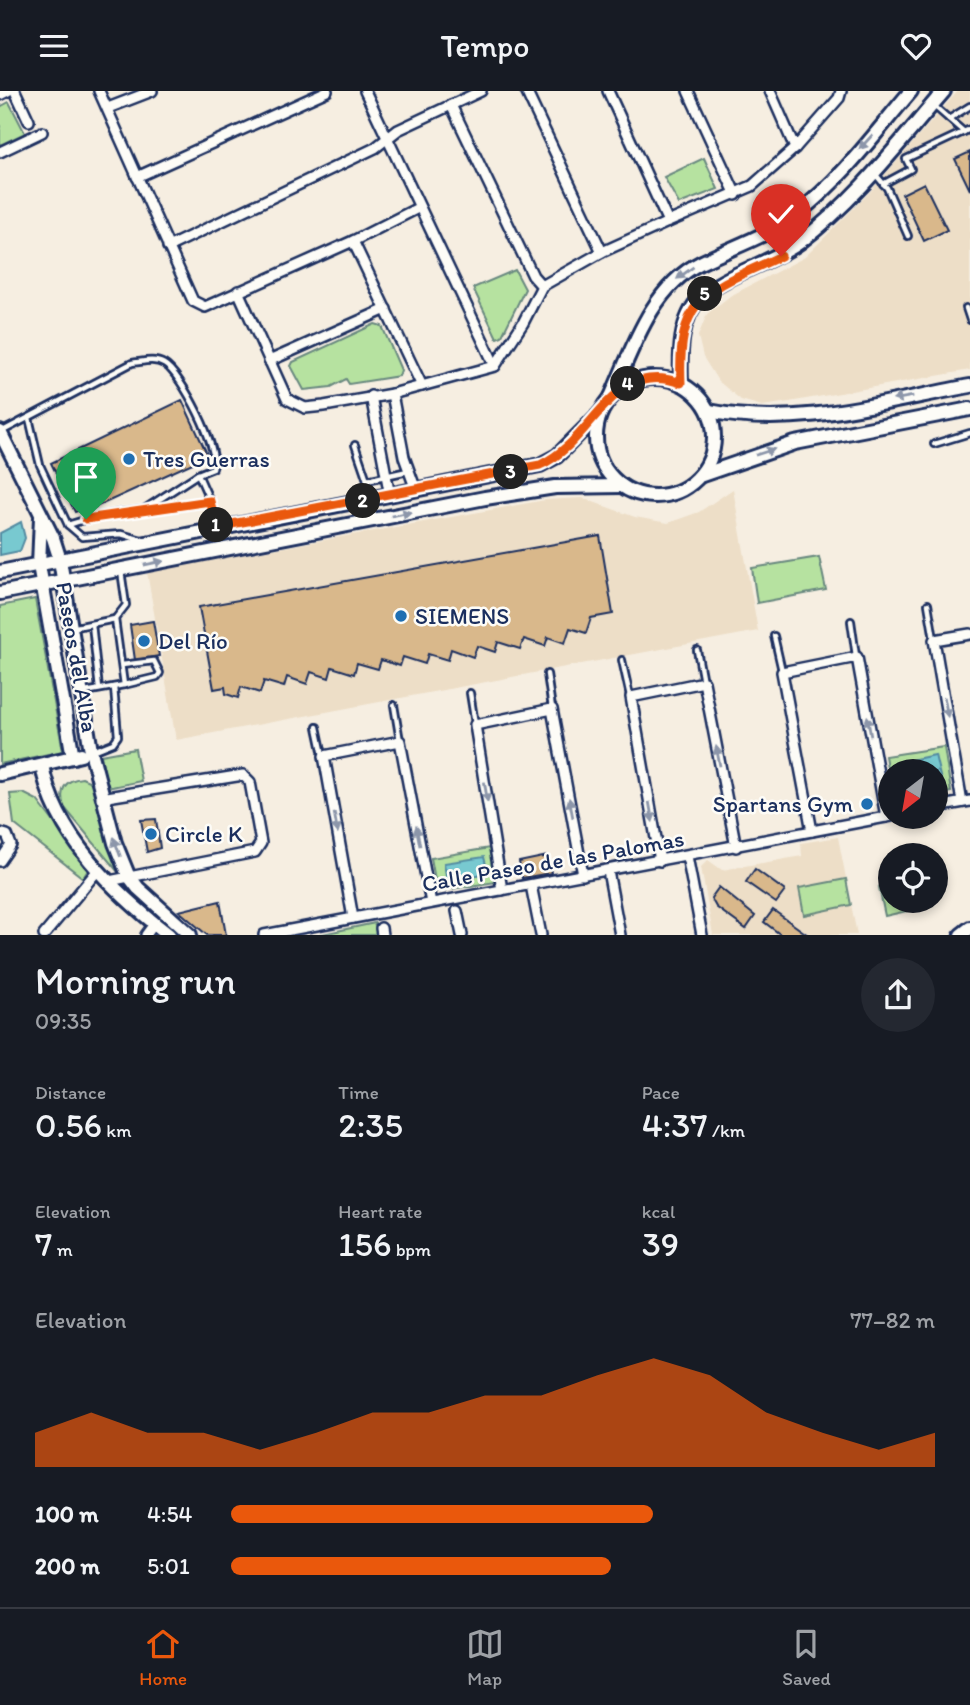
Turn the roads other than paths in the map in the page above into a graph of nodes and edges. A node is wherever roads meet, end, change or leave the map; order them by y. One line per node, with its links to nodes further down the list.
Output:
1 (8, 91): 16 (street)
2 (15, 91): 22 (street)
3 (99, 91): 19 (street)
4 (152, 91): 19 (street)
5 (327, 91): 29 (street)
6 (365, 91): 25 (street)
7 (481, 91): 17 (street)
8 (526, 91): 37 (street)
9 (608, 91): 33 (street)
10 (688, 91): 31 (street)
11 (770, 91): 26 (street)
12 (841, 91): 26 (street)
13 (911, 91): 50 (main road, one-way to 50)
14 (919, 91): 20 (main road)
15 (944, 91): 20 (main road)
16 (0, 95)
17 (451, 104): 25 (street); 38 (street)
18 (970, 106): 21 (lane)
19 (107, 109): 29 (street)
20 (928, 110): 21 (lane); 28 (main road)
21 (949, 119): 23 (lane)
22 (29, 121)
23 (967, 130): 30 (lane)
24 (42, 132): 27 (street)
25 (387, 139): 32 (street); 36 (street)
26 (795, 148): 31 (street)
27 (0, 152)
28 (873, 171): 30 (lane); 45 (main road)
29 (137, 177): 36 (street)
30 (883, 184): 34 (lane)
31 (736, 195): 33 (street)
32 (418, 208): 35 (street); 44 (street)
33 (668, 222): 37 (street)
34 (908, 236)
35 (353, 241): 39 (street); 41 (street)
36 (168, 247): 39 (street)
37 (602, 252): 38 (street)
38 (542, 286): 44 (street)
39 (238, 292): 43 (street)
40 (966, 308): 42 (lane)
41 (386, 309): 43 (street); 46 (street)
42 (970, 320)
43 (269, 361): 49 (street)
44 (495, 366): 46 (street)
45 (681, 383): 50 (main road); 52 (main road)
46 (422, 386): 48 (street)
47 (970, 386): 52 (main road, one-way to 52)
48 (392, 394): 49 (street); 60 (street)
49 (371, 396): 63 (street)
50 (611, 397): 53 (main road)
51 (970, 409): 62 (main road, one-way to 51)
52 (709, 411): 62 (main road)
53 (601, 412): 65 (main road); 66 (main road)
54 (29, 418): 55 (lane); 61 (lane); 72 (lane)
55 (0, 432): 59 (main road, Paseos del Alba)
56 (970, 433): 57 (lane)
57 (934, 444)
58 (355, 445): 64 (lane)
59 (3, 447): 71 (main road, Paseos del Alba)
60 (408, 471): 63 (lane); 66 (street)
61 (198, 474): 69 (lane); 70 (lane)
62 (702, 475): 65 (main road)
63 (385, 477): 64 (lane); 67 (street)
64 (367, 480): 68 (lane)
65 (622, 486): 77 (main road, one-way to 65)
66 (416, 490): 67 (main road)
67 (390, 496): 68 (main road)
68 (371, 500): 73 (main road)
69 (210, 501): 70 (lane); 73 (lane)
70 (146, 508): 72 (lane)
71 (41, 517): 75 (main road, Paseos del Alba); 76 (main road, Paseos del Alba)
72 (68, 526): 74 (lane)
73 (216, 527): 74 (main road)
74 (153, 544): 75 (main road)
75 (60, 560): 76 (main road); 79 (main road, Paseos del Alba)
76 (39, 565): 78 (main road); 80 (main road, Paseos del Alba)
77 (120, 570): 79 (main road); 83 (lane)
78 (0, 572)
79 (63, 581): 80 (main road); 86 (main road, Paseos del Alba)
80 (42, 585): 81 (main road); 110 (main road, Paseos del Alba)
81 (0, 593)
82 (928, 604): 89 (lane)
83 (115, 619): 85 (lane); 93 (lane)
84 (851, 621): 91 (lane)
85 (92, 624): 86 (lane); 99 (lane)
86 (69, 628): 100 (main road, Paseos del Alba)
87 (970, 635): 89 (street)
88 (774, 636): 94 (lane)
89 (934, 640): 115 (street, one-way to 115)
90 (697, 650): 96 (lane)
91 (857, 657): 94 (street); 112 (street, one-way to 91)
92 (622, 660): 102 (lane)
93 (122, 665): 97 (lane); 97 (lane)
94 (782, 672): 118 (street)
95 (547, 674): 104 (lane)
96 (704, 683): 102 (street); 120 (street, one-way to 96)
97 (124, 685): 98 (lane)
98 (114, 687): 99 (lane); 108 (lane)
99 (99, 689): 100 (lane)
100 (80, 693): 108 (main road, Paseos del Alba)
101 (470, 693): 105 (lane)
102 (631, 697): 122 (street, one-way to 122)
103 (394, 705): 107 (lane)
104 (552, 709): 105 (street); 127 (street, one-way to 104)
105 (475, 725): 130 (street, one-way to 130)
106 (317, 727): 109 (lane)
107 (400, 741): 109 (street); 131 (street, one-way to 107)
108 (91, 751): 110 (main road, Paseos del Alba); 114 (main road, Paseos del Alba)
109 (324, 756): 133 (street, one-way to 133)
110 (73, 757): 111 (main road, Paseos del Alba)
111 (42, 765): 113 (main road, Paseos del Alba); 124 (main road)
112 (878, 765)
113 (0, 774)
114 (101, 798): 126 (main road, Paseos del Alba, one-way to 114); 126 (street)
115 (966, 801): 116 (street)
116 (948, 805)
117 (878, 818): 118 (street, Calle Paseo de las Palomas)
118 (812, 831): 120 (street, Calle Paseo de las Palomas)
119 (0, 833): 123 (street)
120 (736, 847): 121 (street, Calle Paseo de las Palomas)
121 (687, 856): 122 (street, Calle Paseo de las Palomas); 144 (street)
122 (660, 860): 125 (street, Calle Paseo de las Palomas)
123 (0, 861)
124 (98, 870): 128 (main road); 136 (street)
125 (608, 871): 127 (street, Calle Paseo de las Palomas); 143 (street)
126 (128, 875): 128 (street); 139 (main road, Paseos del Alba)
127 (583, 875): 129 (street, Calle Paseo de las Palomas)
128 (109, 881): 134 (main road)
129 (531, 885): 130 (street, Calle Paseo de las Palomas); 142 (street)
130 (502, 890): 131 (street, Calle Paseo de las Palomas)
131 (431, 903): 133 (street, Calle Paseo de las Palomas)
132 (457, 911): 141 (street)
133 (353, 918): 140 (street, Calle Paseo de las Palomas)
134 (155, 924): 137 (street); 138 (main road)
135 (970, 928): 145 (main road)
136 (44, 935)
137 (146, 935)
138 (169, 935)
139 (190, 935)
140 (268, 935)
141 (462, 935)
142 (541, 935)
143 (620, 935)
144 (702, 935)
145 (961, 935)

